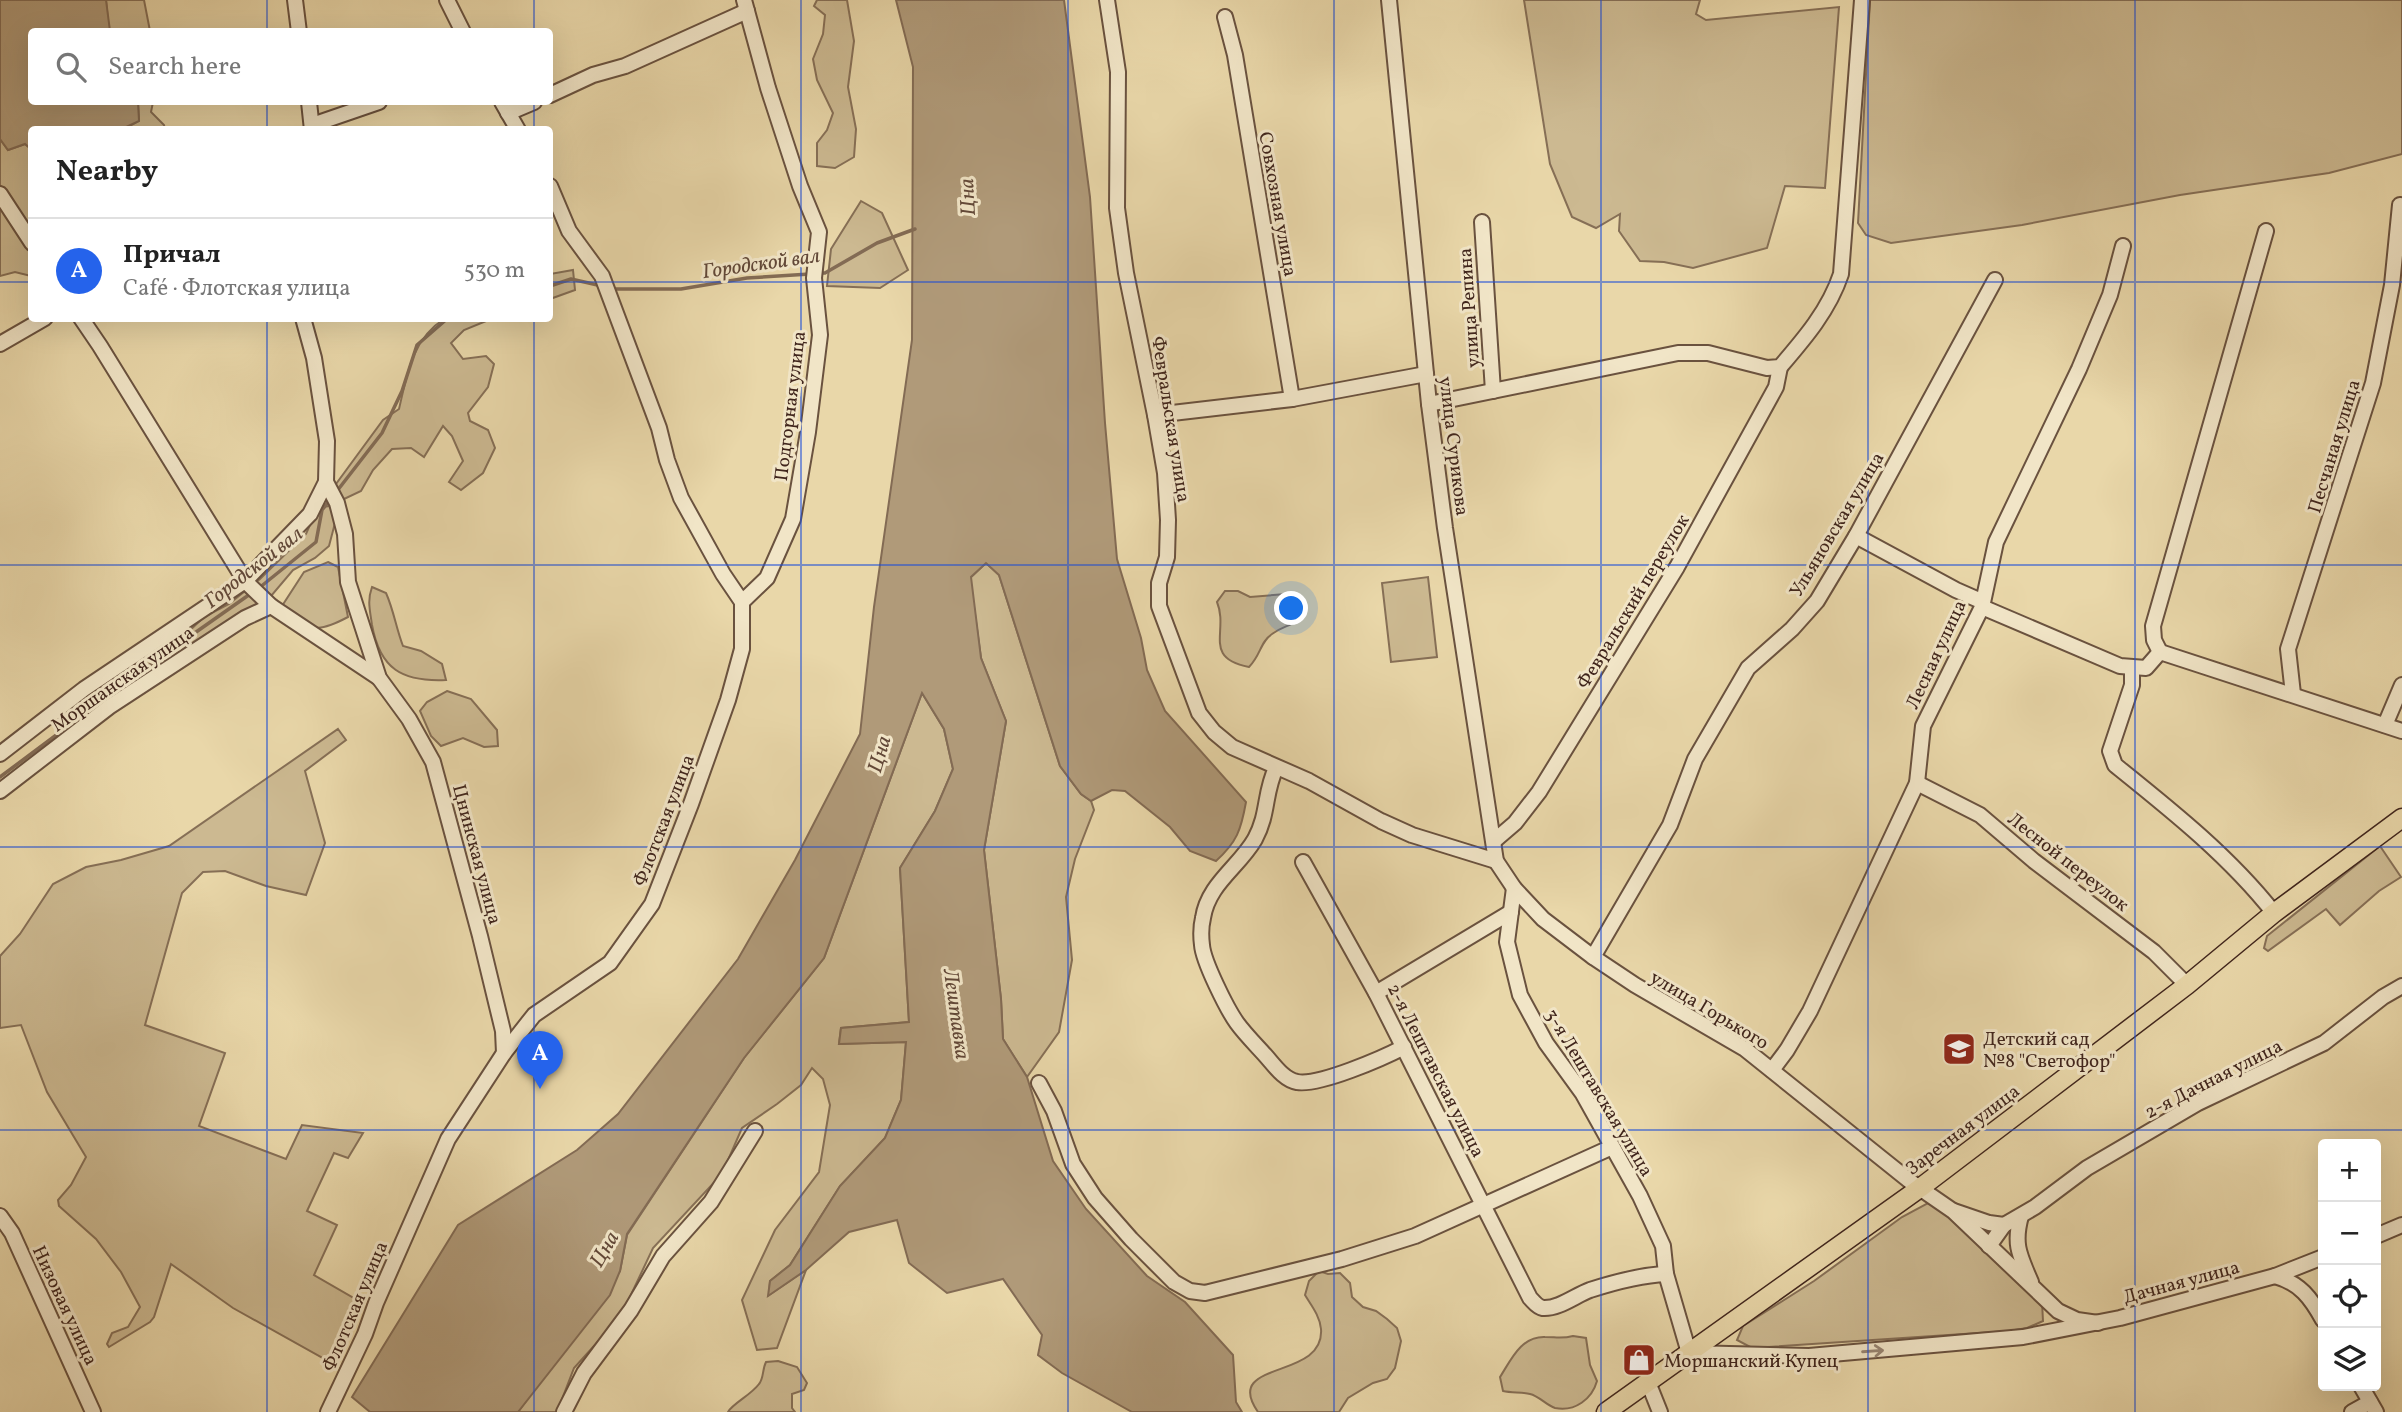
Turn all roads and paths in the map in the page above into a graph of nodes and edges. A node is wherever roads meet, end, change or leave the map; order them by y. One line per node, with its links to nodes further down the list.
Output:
1 (295, 0): 8 (street)
2 (447, 0): 9 (street)
3 (1107, 0): 34 (street, Февральская улица)
4 (1389, 0): 30 (street, улица Сурикова)
5 (1862, 0): 29 (street)
6 (746, 5): 10 (street); 38 (street, Подгорная улица)
7 (1226, 17): 32 (street, Совхозная улица)
8 (298, 28)
9 (461, 28)
10 (553, 93)
11 (309, 105): 14 (street)
12 (371, 105): 15 (street)
13 (505, 107): 16 (street)
14 (312, 126)
15 (315, 126)
16 (516, 126)
17 (553, 193): 38 (street)
18 (0, 194): 22 (street)
19 (2400, 205): 45 (street, Песчаная улица)
20 (1482, 222): 31 (street, улица Репина)
21 (2266, 231): 41 (street)
22 (28, 237)
23 (2123, 246): 39 (street, Лесная улица)
24 (1995, 280): 36 (street, Ульяновская улица)
25 (38, 322): 28 (street)
26 (84, 322): 37 (street, Цнинская улица)
27 (304, 322): 35 (street, Цнинская улица)
28 (0, 344)
29 (1780, 367): 31 (street); 53 (street, Февральский переулок)
30 (1426, 374): 32 (street); 33 (street, улица Сурикова)
31 (1493, 391): 33 (street)
32 (1292, 399): 34 (street)
33 (1429, 404): 53 (street, улица Сурикова)
34 (1156, 415): 49 (street, Февральская улица)
35 (326, 482): 37 (street, Моршанская улица); 43 (street, Цнинская улица)
36 (1856, 536): 39 (street); 59 (street, Ульяновская улица)
37 (252, 587): 40 (street, Цнинская улица); 48 (street, Моршанская улица)
38 (742, 602): 64 (street, Флотская улица)
39 (1982, 604): 42 (street); 50 (street, Лесная улица)
40 (271, 606): 43 (street, Цнинская улица); 51 (street, Моршанская улица)
41 (2160, 652): 42 (street); 45 (street)
42 (2132, 668): 58 (street)
43 (379, 678): 64 (street, Цнинская улица)
44 (2402, 685): 46 (street)
45 (2293, 694): 46 (street)
46 (2385, 725): 47 (street)
47 (2402, 731)
48 (0, 754)
49 (1276, 768): 54 (street, Февральская улица); 63 (street)
50 (1917, 783): 60 (street, Лесной переулок); 65 (street, Лесная улица)
51 (0, 791)
52 (2402, 818): 58 (main road, Заречная улица)
53 (1494, 841): 54 (street, улица Сурикова)
54 (1496, 861): 56 (street, улица Сурикова)
55 (1303, 862): 62 (street, 2-я Лештавская улица)
56 (1514, 888): 57 (street, 3-я Лештавская улица); 59 (street, улица Горького)
57 (1511, 912): 62 (street); 68 (street, 3-я Лештавская улица)
58 (2274, 913): 60 (main road, Заречная улица)
59 (1593, 957): 65 (street, улица Горького)
60 (2188, 985): 69 (main road, Заречная улица)
61 (2402, 986): 73 (street, 2-я Дачная улица)
62 (1376, 993): 63 (street, 2-я Лештавская улица)
63 (1404, 1048): 70 (street, 2-я Лештавская улица)
64 (504, 1053): 93 (street, Флотская улица)
65 (1772, 1070): 69 (street, улица Горького)
66 (1039, 1083): 70 (street)
67 (755, 1131): 94 (street)
68 (1612, 1147): 70 (street); 79 (street, 3-я Лештавская улица)
69 (1920, 1188): 71 (street, улица Горького); 85 (main road, Заречная улица)
70 (1485, 1205): 79 (street, 2-я Лештавская улица)
71 (1953, 1211): 74 (street); 77 (street)
72 (0, 1216): 92 (street, Низовая улица)
73 (2021, 1216): 74 (street, 2-я Дачная улица); 81 (street)
74 (2004, 1225): 77 (street)
75 (2402, 1225): 76 (street)
76 (2381, 1234)
77 (1989, 1246): 81 (street)
78 (2318, 1259): 80 (street, Дачная улица)
79 (1666, 1274): 87 (street, 3-я Лештавская улица)
80 (2275, 1276): 83 (street); 84 (street, Дачная улица)
81 (2034, 1290): 82 (street)
82 (2046, 1301): 84 (street); 86 (street)
83 (2318, 1312)
84 (2098, 1323): 86 (street, Дачная улица)
85 (1716, 1334): 87 (main road); 88 (street)
86 (2037, 1335): 88 (street, Дачная улица, one-way to 86)
87 (1689, 1353): 88 (street, Дачная улица); 89 (main road)
88 (1732, 1355)
89 (1648, 1382): 95 (main road); 96 (street)
90 (2364, 1391): 91 (street)
91 (2373, 1407): 97 (street)
92 (93, 1412)
93 (328, 1412)
94 (564, 1412)
95 (1606, 1412)
96 (1660, 1412)
97 (2352, 1412)

